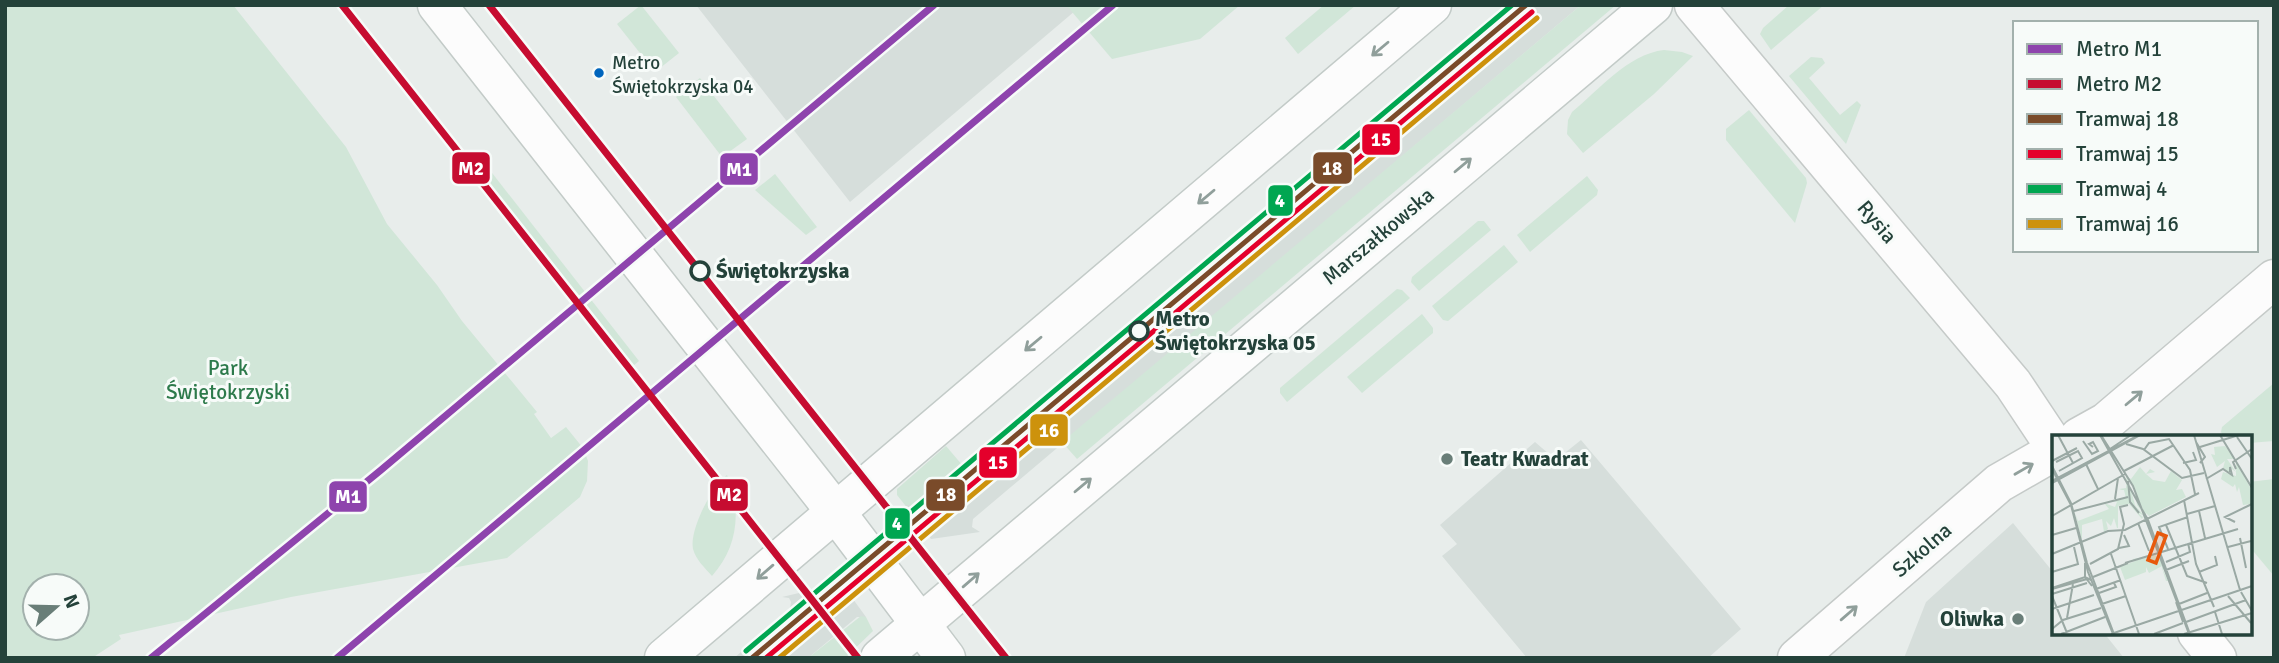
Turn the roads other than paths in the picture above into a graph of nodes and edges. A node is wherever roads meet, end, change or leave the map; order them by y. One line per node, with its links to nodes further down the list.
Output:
1 (437, 5): 9 (street)
2 (1432, 5): 9 (street, one-way to 9)
3 (1653, 5): 10 (street, Marszałkowska, one-way to 3)
4 (1694, 5): 7 (street, Rysia)
5 (2274, 279): 6 (street, one-way to 5)
6 (2083, 435)
7 (2052, 442)
8 (2052, 453): 15 (street, Szkolna, one-way to 8)
9 (835, 511): 10 (street); 12 (street, one-way to 12)
10 (920, 624): 13 (street, Marszałkowska); 14 (street)
11 (2199, 635): 16 (street)
12 (664, 658)
13 (880, 658)
14 (946, 658)
15 (1797, 658)
16 (2217, 658)

